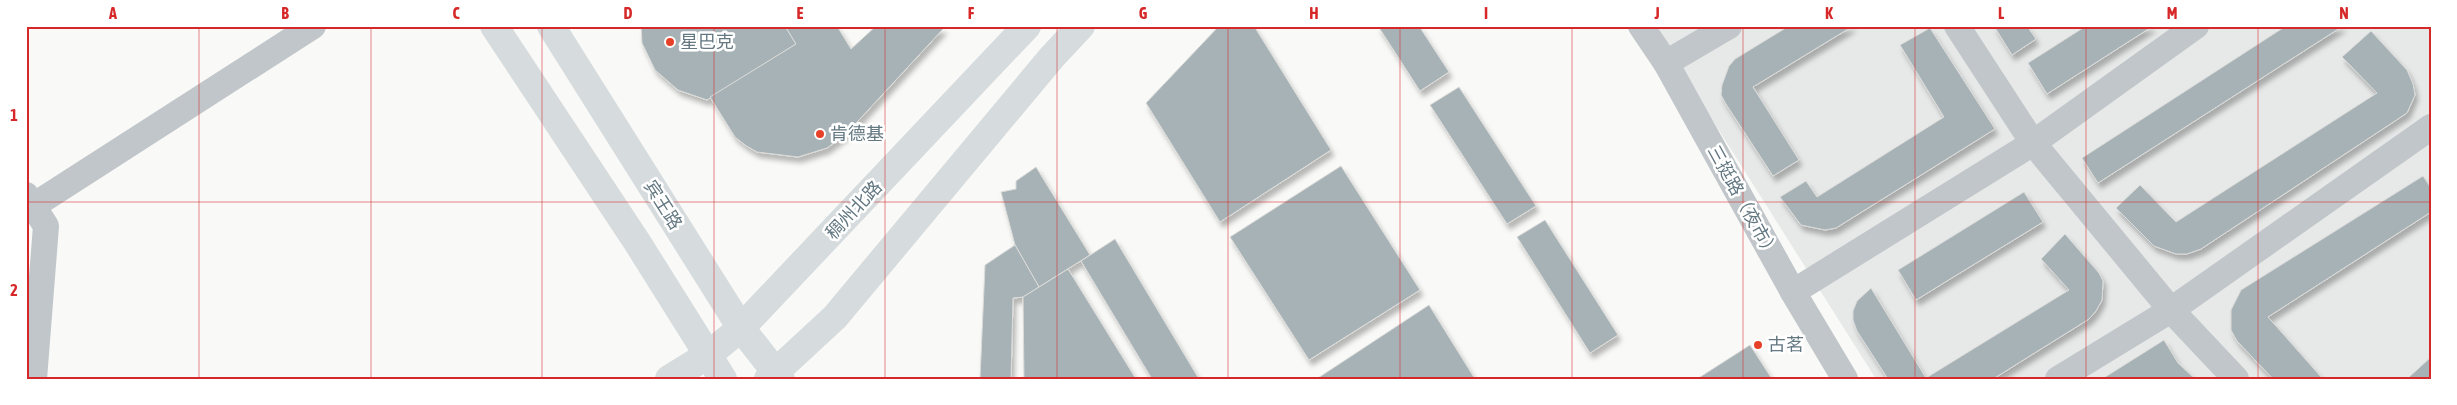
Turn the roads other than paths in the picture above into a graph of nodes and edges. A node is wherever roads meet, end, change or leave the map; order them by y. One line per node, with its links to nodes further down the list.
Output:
1 (313, 26): 13 (street)
2 (494, 26): 17 (main road)
3 (551, 26): 16 (main road, 宾王路)
4 (1027, 26): 16 (main road, 稠州北路)
5 (1082, 26): 18 (main road)
6 (1641, 26): 10 (street, 三挺路（夜市）)
7 (1728, 26): 10 (street)
8 (1957, 26): 12 (street)
9 (2196, 26): 12 (street)
10 (1666, 63): 14 (street, 三挺路（夜市）)
11 (2431, 127): 15 (street)
12 (2034, 142): 14 (street); 15 (street)
13 (30, 200): 19 (street)
14 (1792, 292): 22 (street, 三挺路（夜市）)
15 (2171, 310): 23 (street); 24 (street)
16 (741, 328): 17 (main road, 稠州北路); 18 (main road, 宾王路)
17 (708, 355): 20 (main road, 稠州北路); 21 (main road)
18 (775, 377)
19 (34, 379)
20 (669, 379)
21 (723, 379)
22 (1845, 379)
23 (2058, 379)
24 (2236, 379)

